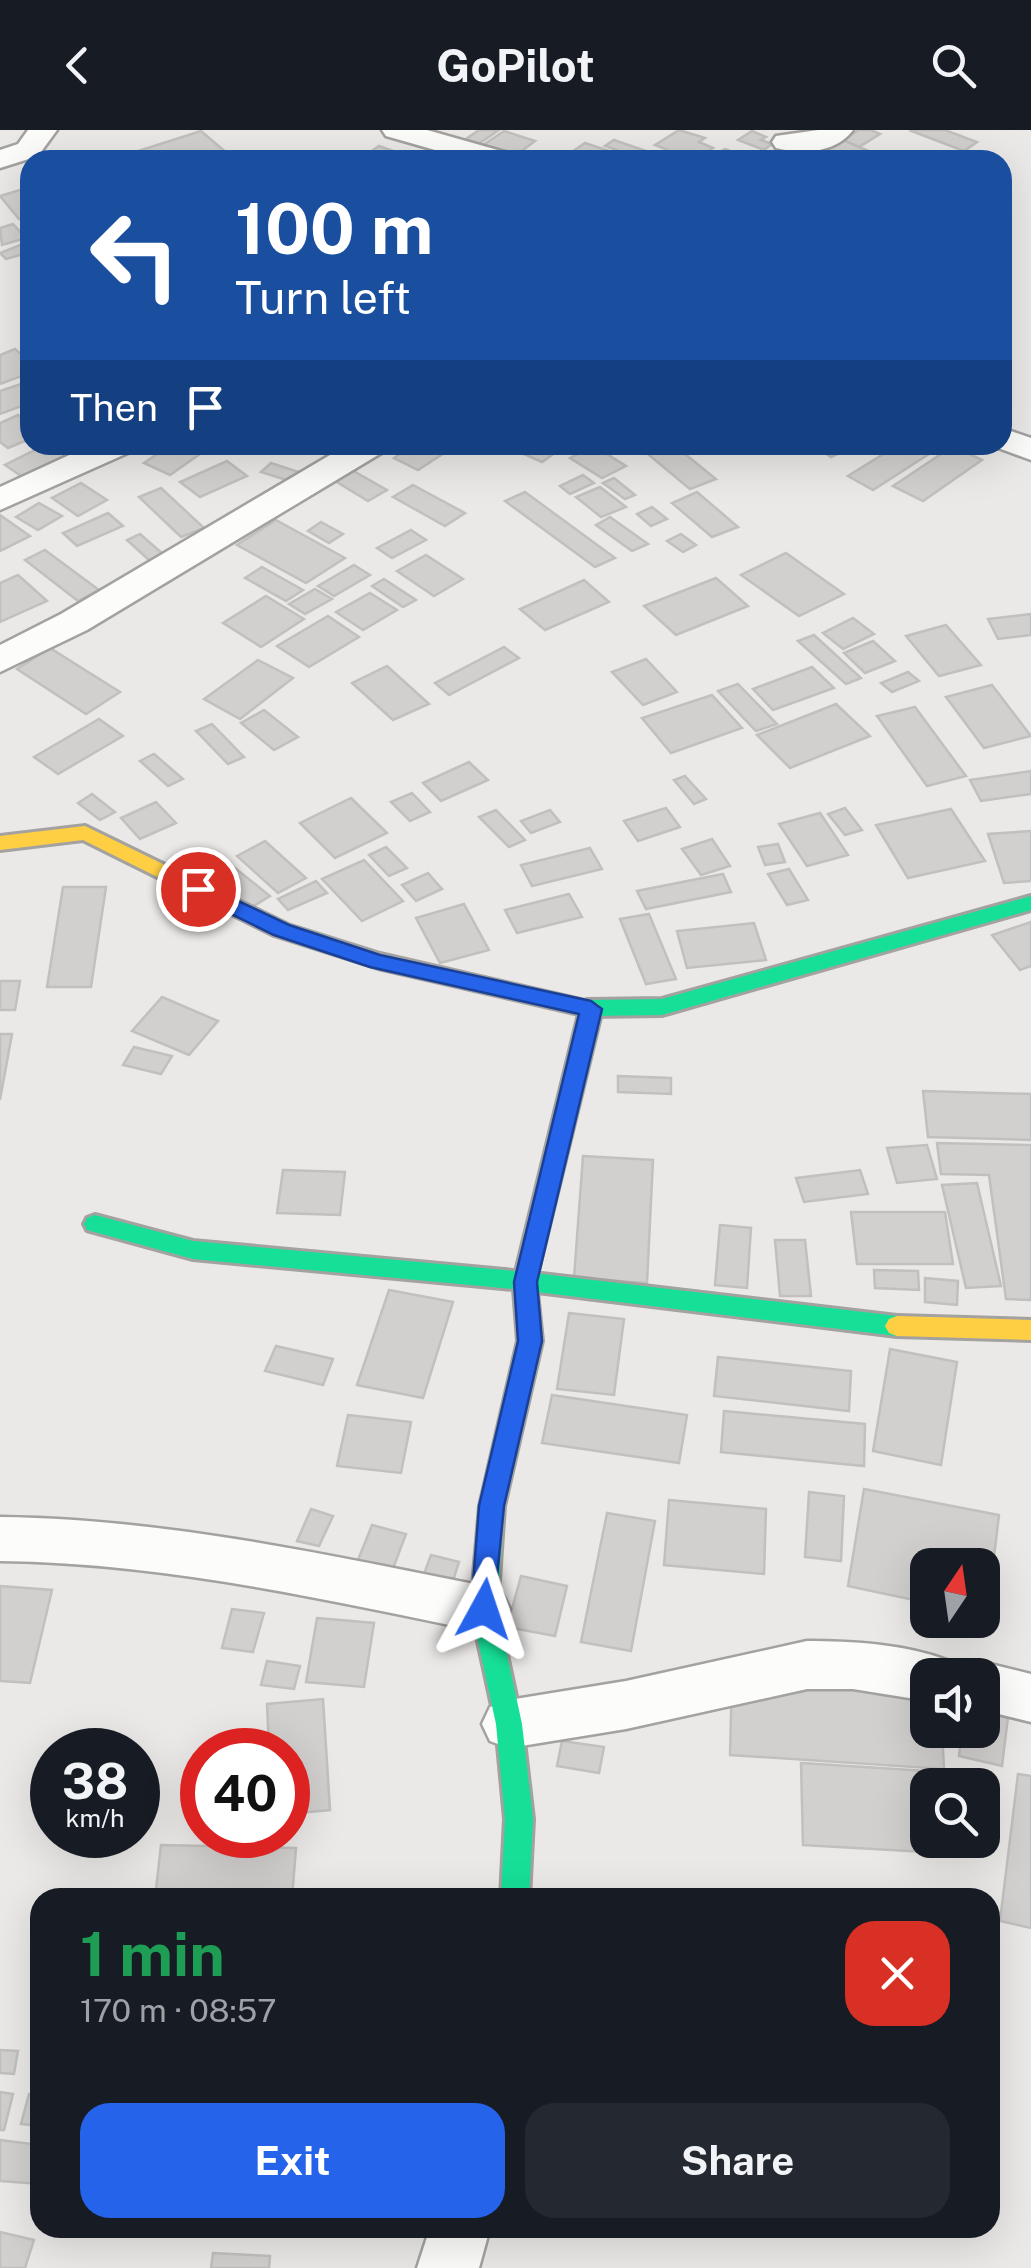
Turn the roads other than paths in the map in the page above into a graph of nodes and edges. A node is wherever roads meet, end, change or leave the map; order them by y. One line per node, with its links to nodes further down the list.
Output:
1 (396, 130): 4 (street)
2 (839, 130): 3 (street)
3 (779, 140)
4 (467, 150)
5 (97, 455): 7 (street)
6 (348, 455): 8 (street)
7 (0, 500)
8 (0, 660)
9 (0, 843): 11 (street)
10 (1031, 903): 11 (street)
11 (591, 1009): 13 (street)
12 (95, 1224): 13 (street)
13 (525, 1282): 14 (street); 16 (street)
14 (1031, 1330)
15 (0, 1539): 16 (street)
16 (484, 1609): 20 (street)
17 (910, 1674): 20 (street)
18 (1000, 1690): 19 (street)
19 (1031, 1698)
20 (509, 1724): 21 (street)
21 (515, 1888)
22 (457, 2238): 23 (street)
23 (448, 2268)

